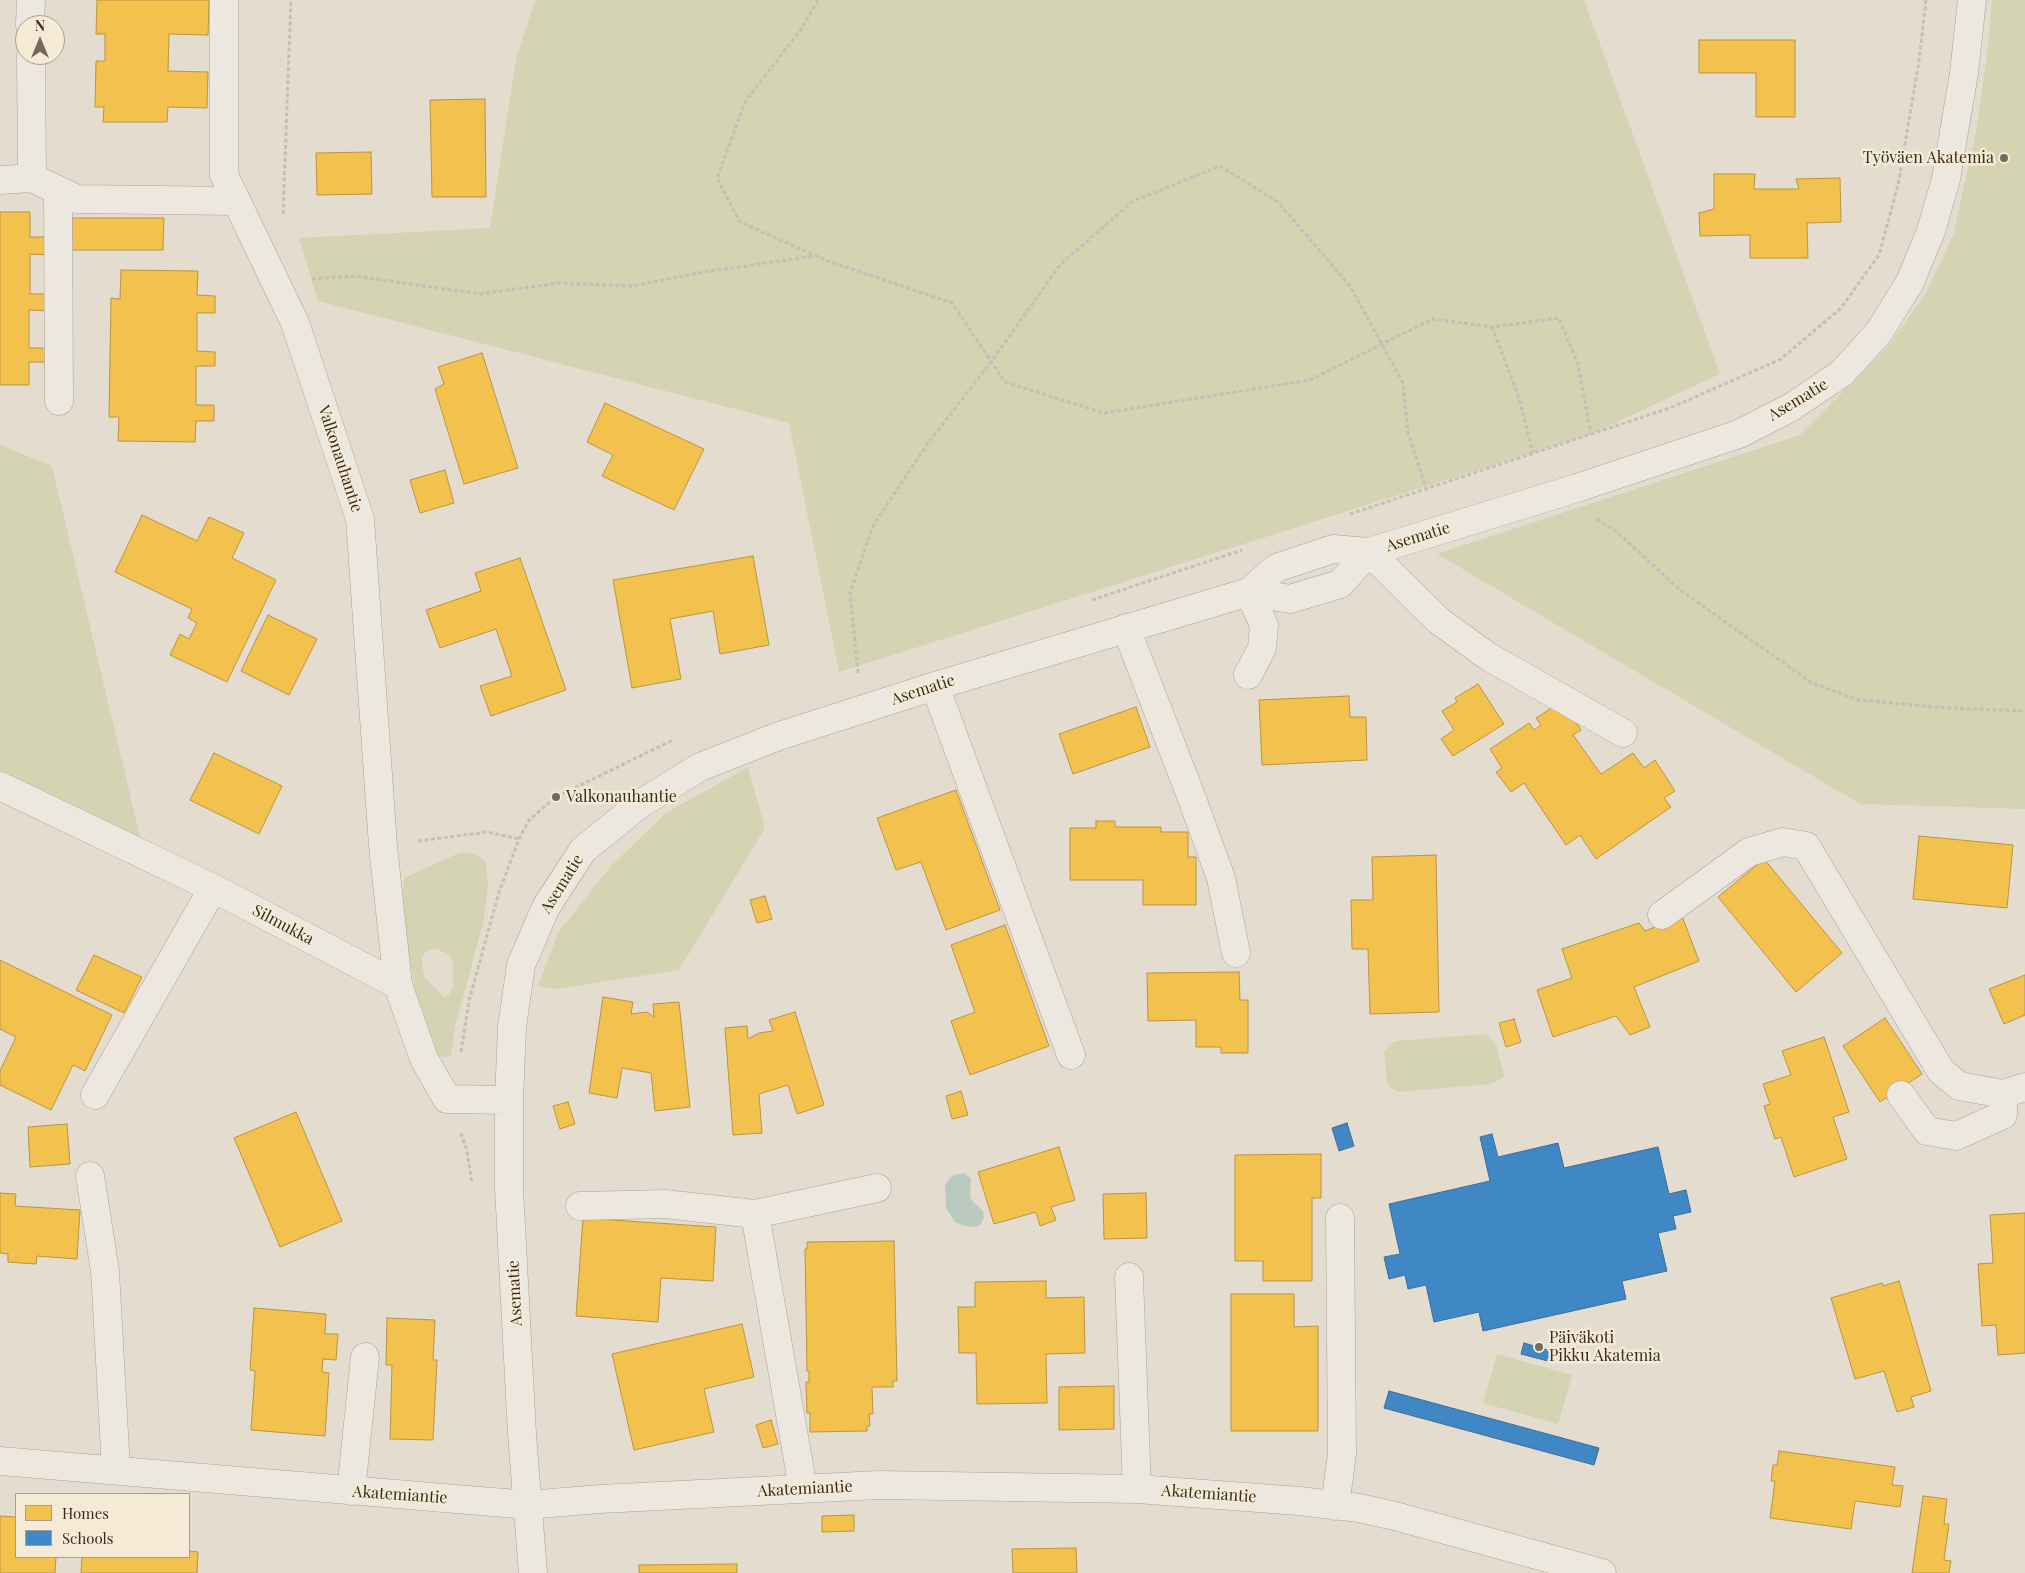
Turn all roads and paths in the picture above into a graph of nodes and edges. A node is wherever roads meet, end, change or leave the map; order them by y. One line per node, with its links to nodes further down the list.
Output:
1 (31, 0): 7 (street)
2 (224, 0): 12 (street, Valkonauhantie)
3 (290, 0): 13 (path)
4 (818, 0): 14 (path)
5 (1926, 0): 20 (path)
6 (1972, 0): 26 (street, Asematie)
7 (30, 15)
8 (31, 65): 9 (street)
9 (32, 178): 10 (street); 11 (street)
10 (0, 180)
11 (58, 191): 12 (street); 19 (street)
12 (236, 201): 15 (street, Valkonauhantie)
13 (283, 215)
14 (816, 256): 15 (path); 18 (path)
15 (276, 281): 38 (street, Valkonauhantie)
16 (1492, 327): 17 (path); 20 (path); 21 (path)
17 (1382, 345): 18 (path); 18 (path); 22 (path)
18 (991, 362): 31 (path)
19 (59, 401)
20 (1591, 434): 21 (path)
21 (1533, 453): 22 (path)
22 (1426, 489): 23 (path)
23 (1342, 516)
24 (1593, 517): 33 (path)
25 (1250, 547): 28 (path)
26 (1369, 552): 27 (street, Asematie); 34 (street)
27 (1249, 592): 29 (street, Asematie); 30 (street)
28 (1091, 600)
29 (1126, 628): 32 (street, Asematie); 41 (street)
30 (1248, 675)
31 (859, 678)
32 (935, 686): 44 (street); 48 (street, Asematie)
33 (2025, 711)
34 (1623, 733)
35 (682, 737): 37 (path)
36 (0, 786): 39 (street, Silmukka)
37 (519, 839): 38 (path); 43 (path)
38 (383, 846): 42 (street, Valkonauhantie)
39 (213, 888): 42 (street, Silmukka); 46 (street)
40 (1662, 915): 45 (street)
41 (1236, 953)
42 (398, 985): 48 (street)
43 (469, 1001)
44 (1071, 1055)
45 (2014, 1091): 47 (street)
46 (95, 1095)
47 (1901, 1095)
48 (509, 1100): 61 (street, Asematie)
49 (90, 1176): 57 (street)
50 (877, 1188): 52 (street)
51 (580, 1206): 52 (street)
52 (755, 1214): 58 (street)
53 (1340, 1218): 62 (street)
54 (1130, 1277): 59 (street)
55 (365, 1357): 60 (street)
56 (0, 1461): 57 (street, Akatemiantie)
57 (116, 1470): 60 (street, Akatemiantie)
58 (800, 1489): 59 (street, Akatemiantie); 61 (street, Akatemiantie)
59 (1137, 1489): 62 (street, Akatemiantie)
60 (351, 1491): 61 (street, Akatemiantie)
61 (528, 1505): 63 (street, Asematie)
62 (1335, 1506): 64 (street, Akatemiantie)
63 (533, 1573)
64 (1602, 1573)

